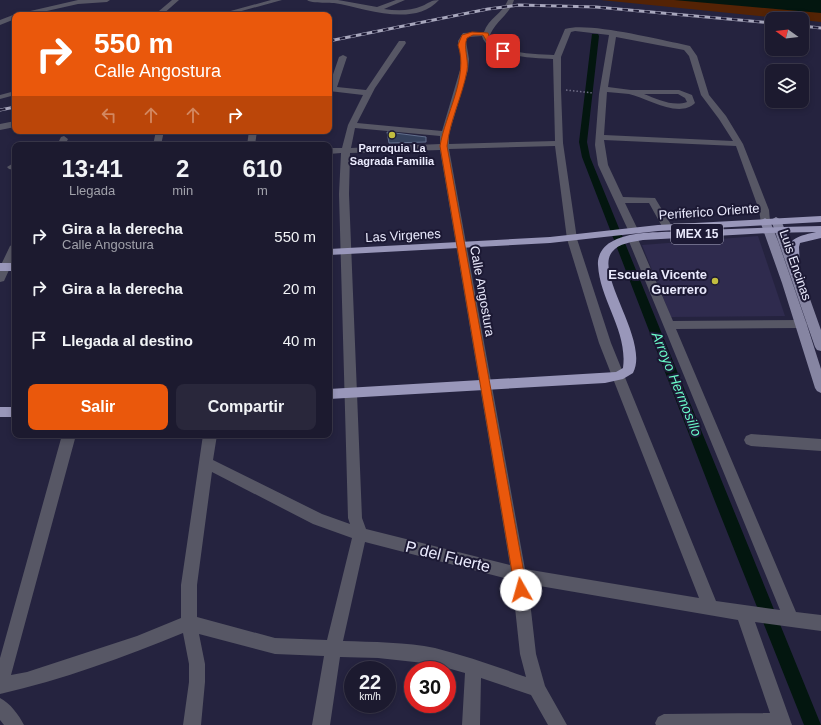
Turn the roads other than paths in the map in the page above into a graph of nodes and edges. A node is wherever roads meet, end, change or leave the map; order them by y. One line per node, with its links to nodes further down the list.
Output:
1 (107, 0): 9 (street)
2 (176, 0): 10 (street)
3 (279, 0): 11 (street)
4 (310, 0): 8 (street)
5 (402, 0): 8 (street)
6 (436, 0): 8 (street)
7 (511, 0): 14 (street)
8 (375, 10)
9 (33, 12)
10 (161, 12)
11 (231, 12)
12 (12, 17): 13 (street)
13 (0, 23)
14 (486, 34): 18 (street); 29 (street, Calle Angostura)
15 (613, 34): 18 (street); 21 (street); 32 (street)
16 (402, 43): 23 (street)
17 (342, 57): 19 (street)
18 (557, 57): 31 (street)
19 (332, 86)
20 (332, 89): 23 (street)
21 (604, 89): 22 (street); 30 (street)
22 (631, 92): 22 (street)
23 (368, 93): 27 (street)
24 (12, 94): 25 (street)
25 (0, 97)
26 (12, 125): 28 (street)
27 (353, 125): 29 (street); 35 (street)
28 (0, 127)
29 (445, 134): 33 (street, Calle Angostura)
30 (599, 137): 32 (street); 36 (street)
31 (559, 142): 33 (street); 43 (street)
32 (739, 144): 38 (street)
33 (444, 146): 35 (street); 44 (street, Calle Angostura)
34 (332, 151): 35 (street)
35 (347, 151): 45 (street)
36 (620, 200): 39 (street); 42 (street)
37 (821, 219): 38 (highway, Periferico Oriente / MEX 15)
38 (773, 225): 39 (highway, Periferico Oriente / MEX 15); 40 (highway, Periferico Oriente / MEX 15); 42 (highway, Periferico Oriente / MEX 15); 49 (main road); 51 (main road, Luis Encinas)
39 (668, 228): 42 (highway, Periferico Oriente / MEX 15)
40 (821, 229)
41 (821, 234): 49 (highway)
42 (624, 237): 43 (highway, Periferico Oriente / MEX 15); 52 (street); 54 (highway)
43 (572, 239): 44 (highway, Las Virgenes / MEX 15); 54 (street)
44 (461, 246): 45 (highway, Las Virgenes / MEX 15); 55 (street, Calle Angostura)
45 (347, 251): 46 (highway, Las Virgenes / MEX 15); 57 (street)
46 (332, 252)
47 (12, 254): 48 (street)
48 (7, 267): 50 (street)
49 (795, 272): 53 (main road)
50 (0, 278)
51 (801, 324): 52 (street); 56 (main road, Luis Encinas)
52 (670, 325): 70 (street)
53 (821, 347)
54 (620, 376): 55 (highway); 68 (street)
55 (486, 386): 57 (highway); 67 (street, Calle Angostura)
56 (821, 388)
57 (351, 393): 58 (highway); 66 (street)
58 (332, 394)
59 (0, 412): 60 (highway)
60 (12, 412)
61 (68, 438): 75 (street)
62 (210, 438): 65 (street)
63 (751, 440): 64 (street)
64 (821, 445)
65 (207, 463): 66 (street, P del Fuerte); 71 (street)
66 (360, 534): 67 (street, P del Fuerte); 73 (street)
67 (519, 574): 68 (street, P del Fuerte); 77 (street, Calle Angostura)
68 (711, 608): 69 (street, P del Fuerte)
69 (744, 613): 70 (street, P del Fuerte); 80 (street)
70 (791, 619): 72 (street, P del Fuerte)
71 (189, 623): 73 (street); 76 (street); 82 (street)
72 (821, 623)
73 (333, 648): 74 (street); 83 (street)
74 (473, 667): 77 (street); 84 (street)
75 (0, 682)
76 (0, 686)
77 (537, 689): 85 (street, Calle Angostura)
78 (0, 707): 81 (street)
79 (664, 723): 80 (street)
80 (782, 723)
81 (15, 725)
82 (192, 725)
83 (321, 725)
84 (471, 725)
85 (558, 725)

